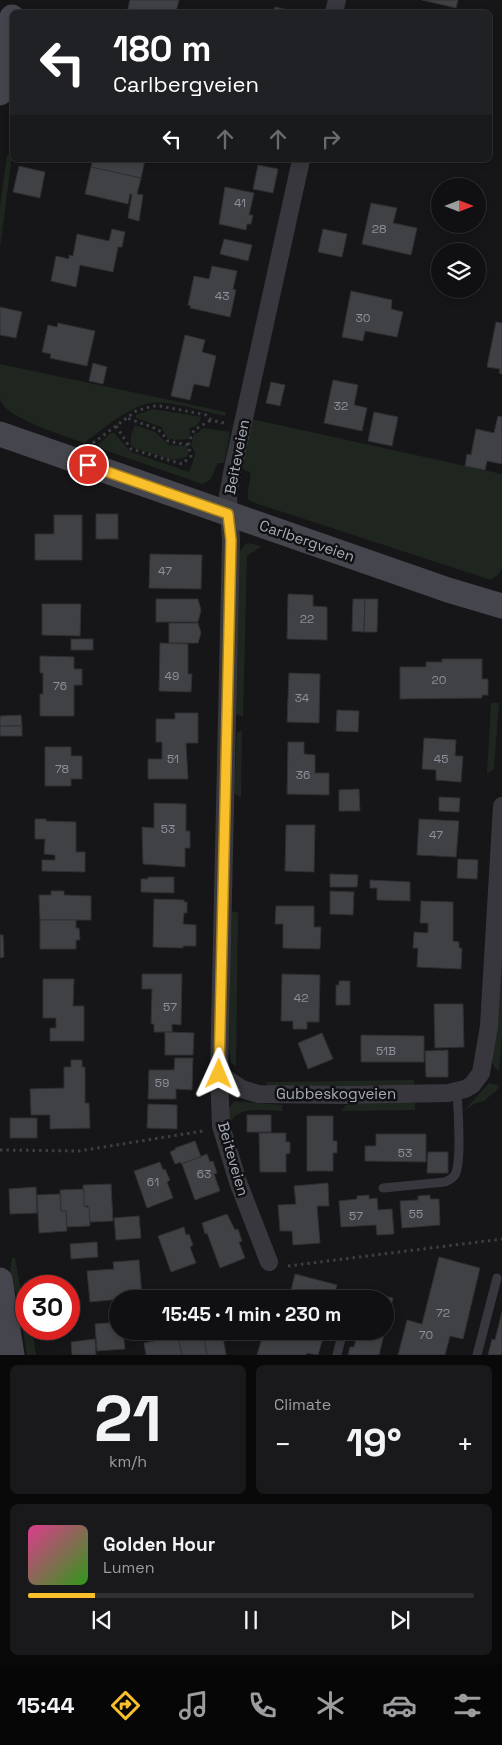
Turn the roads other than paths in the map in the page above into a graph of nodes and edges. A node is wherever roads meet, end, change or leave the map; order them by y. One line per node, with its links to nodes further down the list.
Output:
1 (10, 30): 2 (street)
2 (0, 93)
3 (301, 162): 5 (street, Beiteveien)
4 (0, 434): 5 (street, Carlbergveien)
5 (228, 514): 6 (street, Carlbergveien); 8 (street, Beiteveien)
6 (502, 606)
7 (502, 806): 9 (street)
8 (219, 1074): 9 (street, Gubbeskogveien); 11 (street, Beiteveien)
9 (457, 1091): 10 (lane)
10 (384, 1188)
11 (269, 1262)
12 (496, 1278): 17 (lane)
13 (0, 1280): 15 (street)
14 (341, 1340): 16 (lane)
15 (12, 1355)
16 (338, 1355)
17 (477, 1355)

